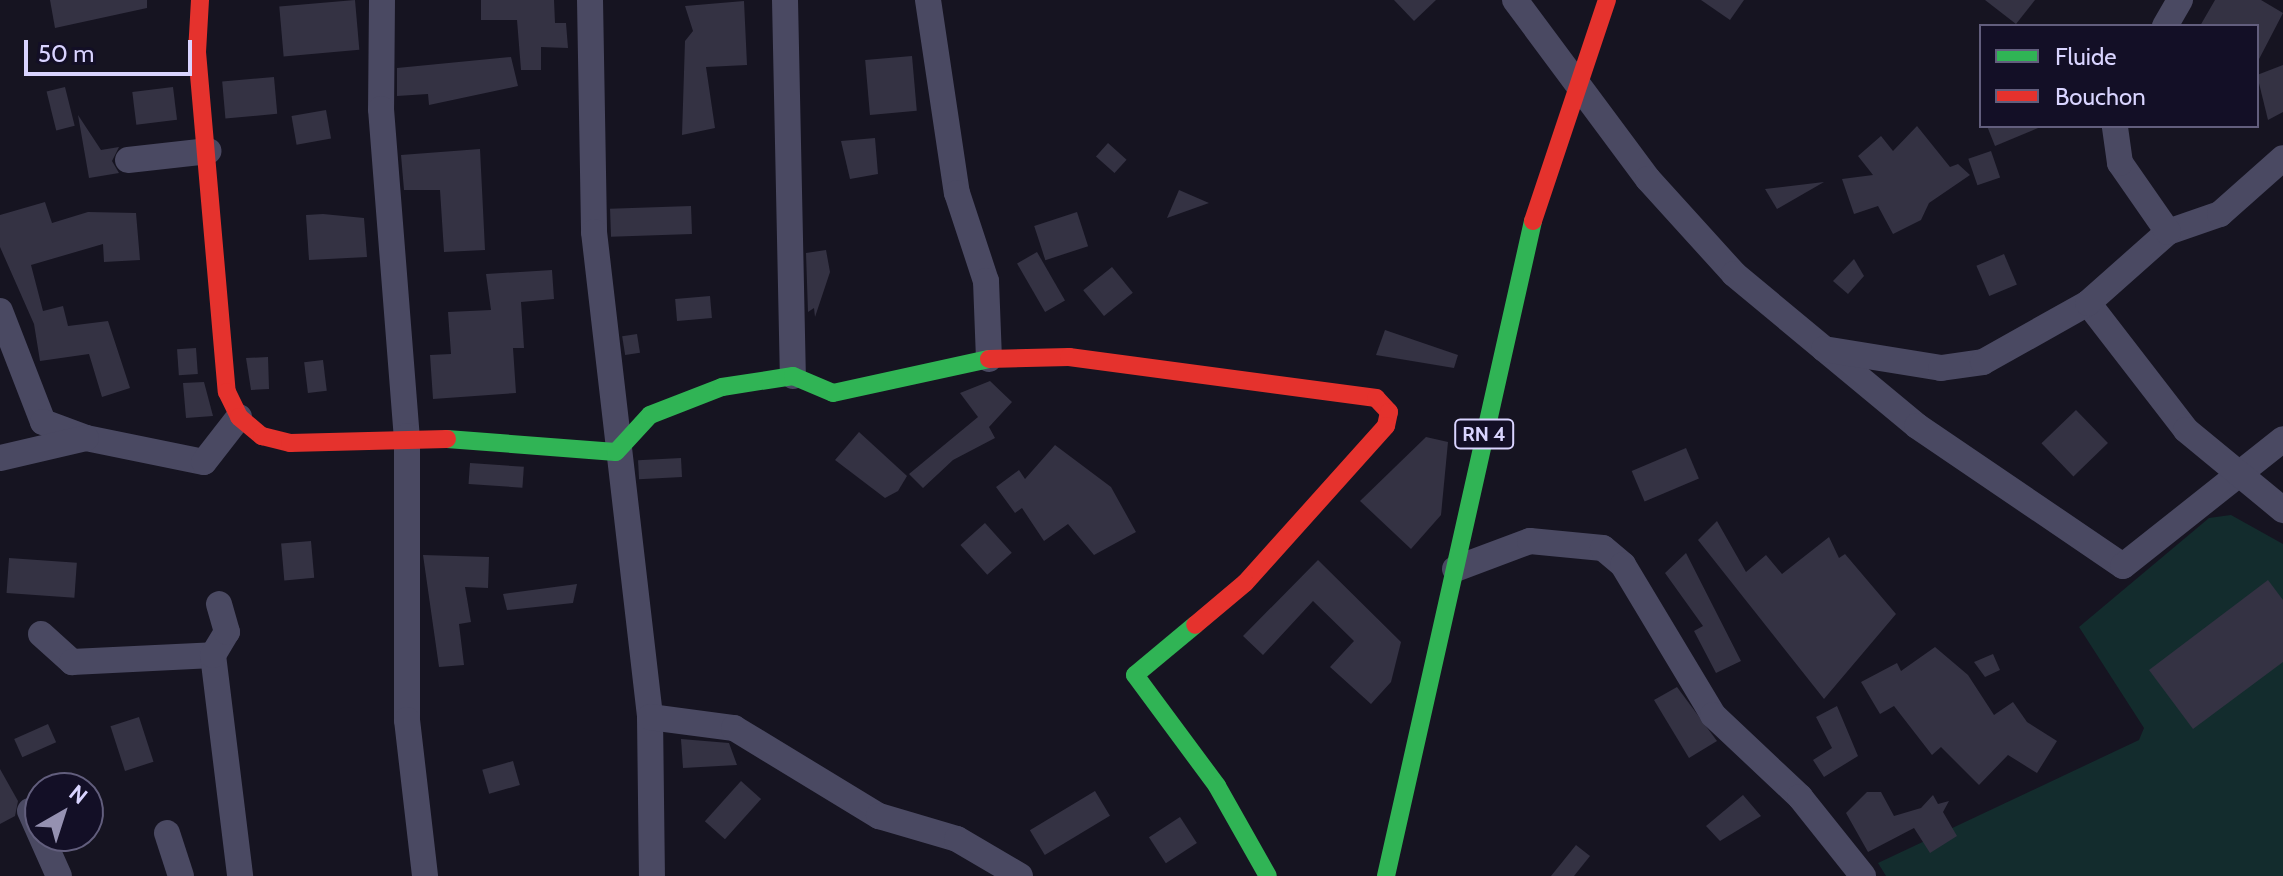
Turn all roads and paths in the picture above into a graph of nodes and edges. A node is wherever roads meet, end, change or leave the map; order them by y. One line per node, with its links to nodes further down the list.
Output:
1 (200, 0): 12 (street)
2 (382, 0): 22 (street)
3 (590, 0): 25 (street)
4 (785, 0): 20 (street)
5 (928, 0): 19 (street)
6 (1515, 0): 10 (street)
7 (1607, 0): 10 (street, RN 4)
8 (2180, 0): 9 (street)
9 (2166, 24)
10 (1576, 74): 18 (street); 29 (street, RN 4)
11 (2115, 128): 15 (street)
12 (208, 151): 14 (street); 21 (street)
13 (2283, 158): 15 (street)
14 (128, 160)
15 (2168, 232): 16 (street)
16 (2088, 303): 18 (street); 27 (street)
17 (0, 311): 23 (street)
18 (1824, 349): 27 (street)
19 (989, 359): 20 (street); 42 (street)
20 (793, 376): 25 (street)
21 (239, 417): 22 (street); 23 (street)
22 (407, 436): 25 (street); 39 (street)
23 (86, 438): 26 (street)
24 (2283, 439): 27 (street)
25 (616, 452): 33 (street)
26 (0, 458)
27 (2240, 478): 28 (street)
28 (2283, 510)
29 (1455, 569): 43 (street, RN 4); 44 (street)
30 (219, 604): 32 (street)
31 (41, 634): 32 (street)
32 (213, 655): 38 (street)
33 (650, 717): 40 (street); 41 (street)
34 (167, 833): 37 (street)
35 (48, 852): 36 (street)
36 (59, 876)
37 (181, 876)
38 (240, 876)
39 (425, 876)
40 (652, 876)
41 (1020, 876)
42 (1268, 876)
43 (1386, 876)
44 (1863, 876)

